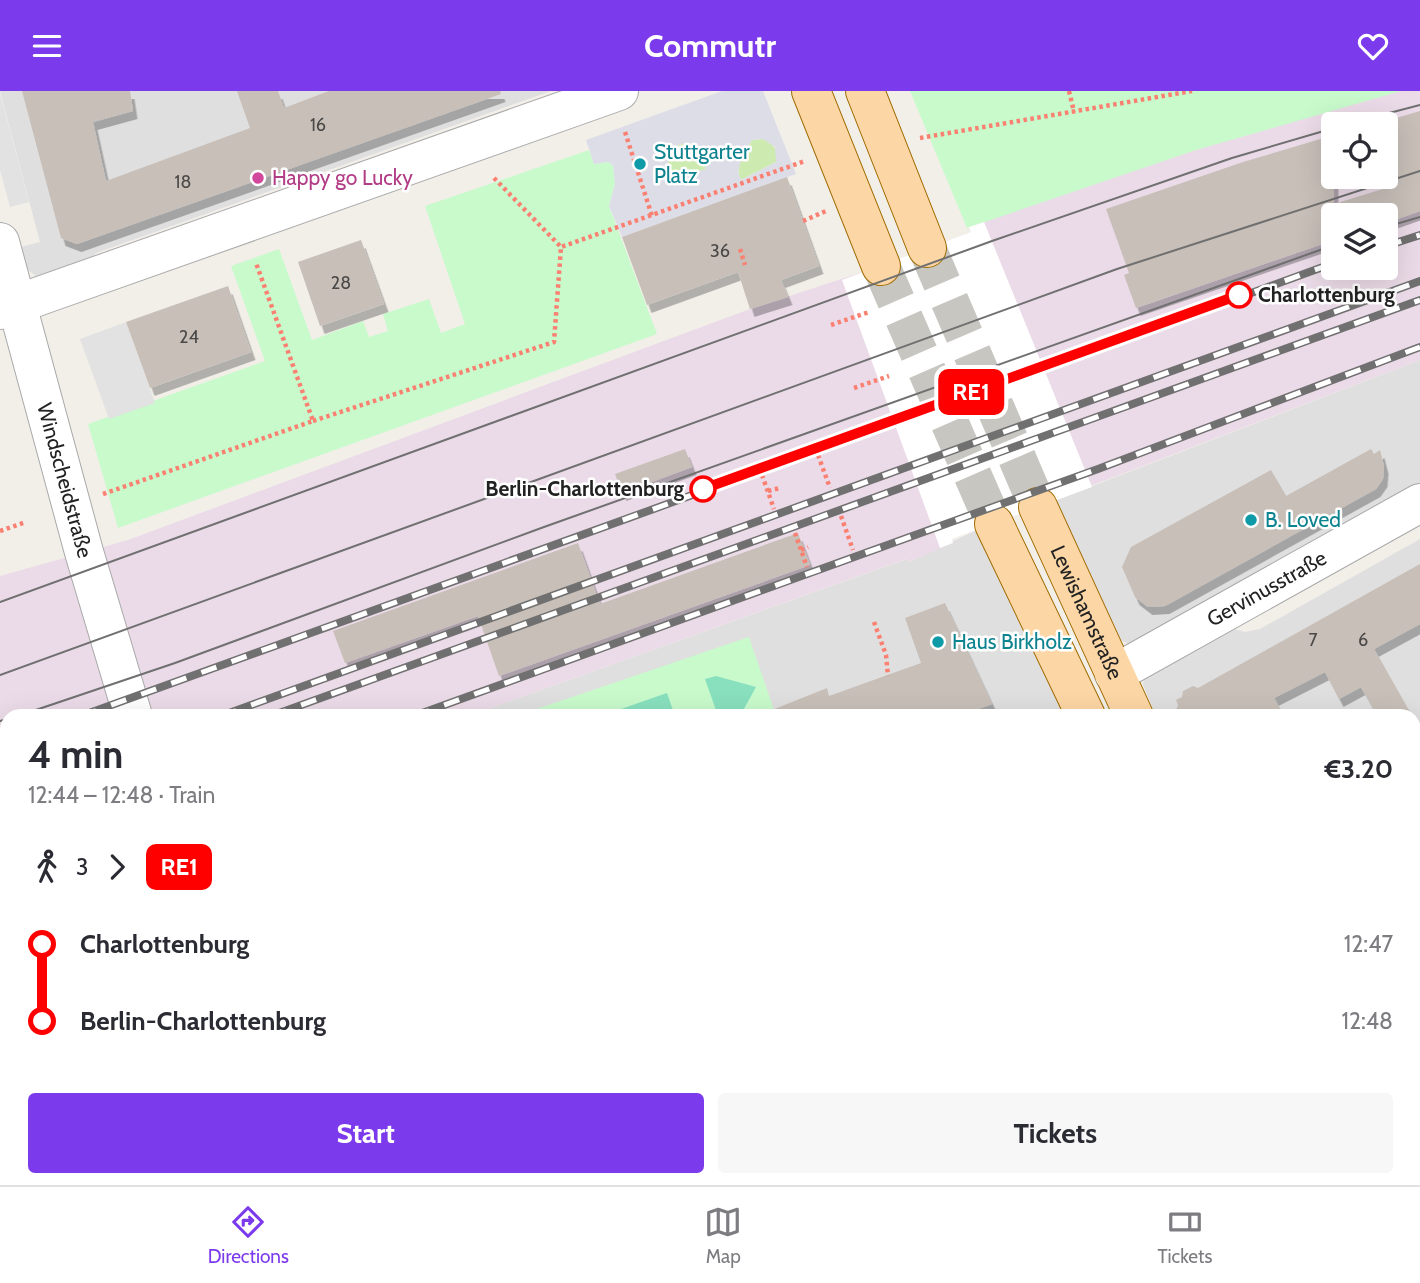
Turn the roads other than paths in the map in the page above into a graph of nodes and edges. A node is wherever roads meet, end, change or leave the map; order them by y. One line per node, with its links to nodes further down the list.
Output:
1 (619, 91): 7 (street)
2 (811, 91): 6 (main road)
3 (865, 91): 5 (main road)
4 (0, 242): 7 (street, Windscheidstraße)
5 (927, 248)
6 (881, 265)
7 (8, 307): 12 (street, Windscheidstraße)
8 (1420, 503): 11 (street, Gervinusstraße)
9 (1038, 507): 11 (main road, Lewishamstraße)
10 (994, 524): 13 (main road, Lewishamstraße)
11 (1114, 674): 14 (main road, Lewishamstraße)
12 (131, 709)
13 (1083, 709)
14 (1131, 709)

